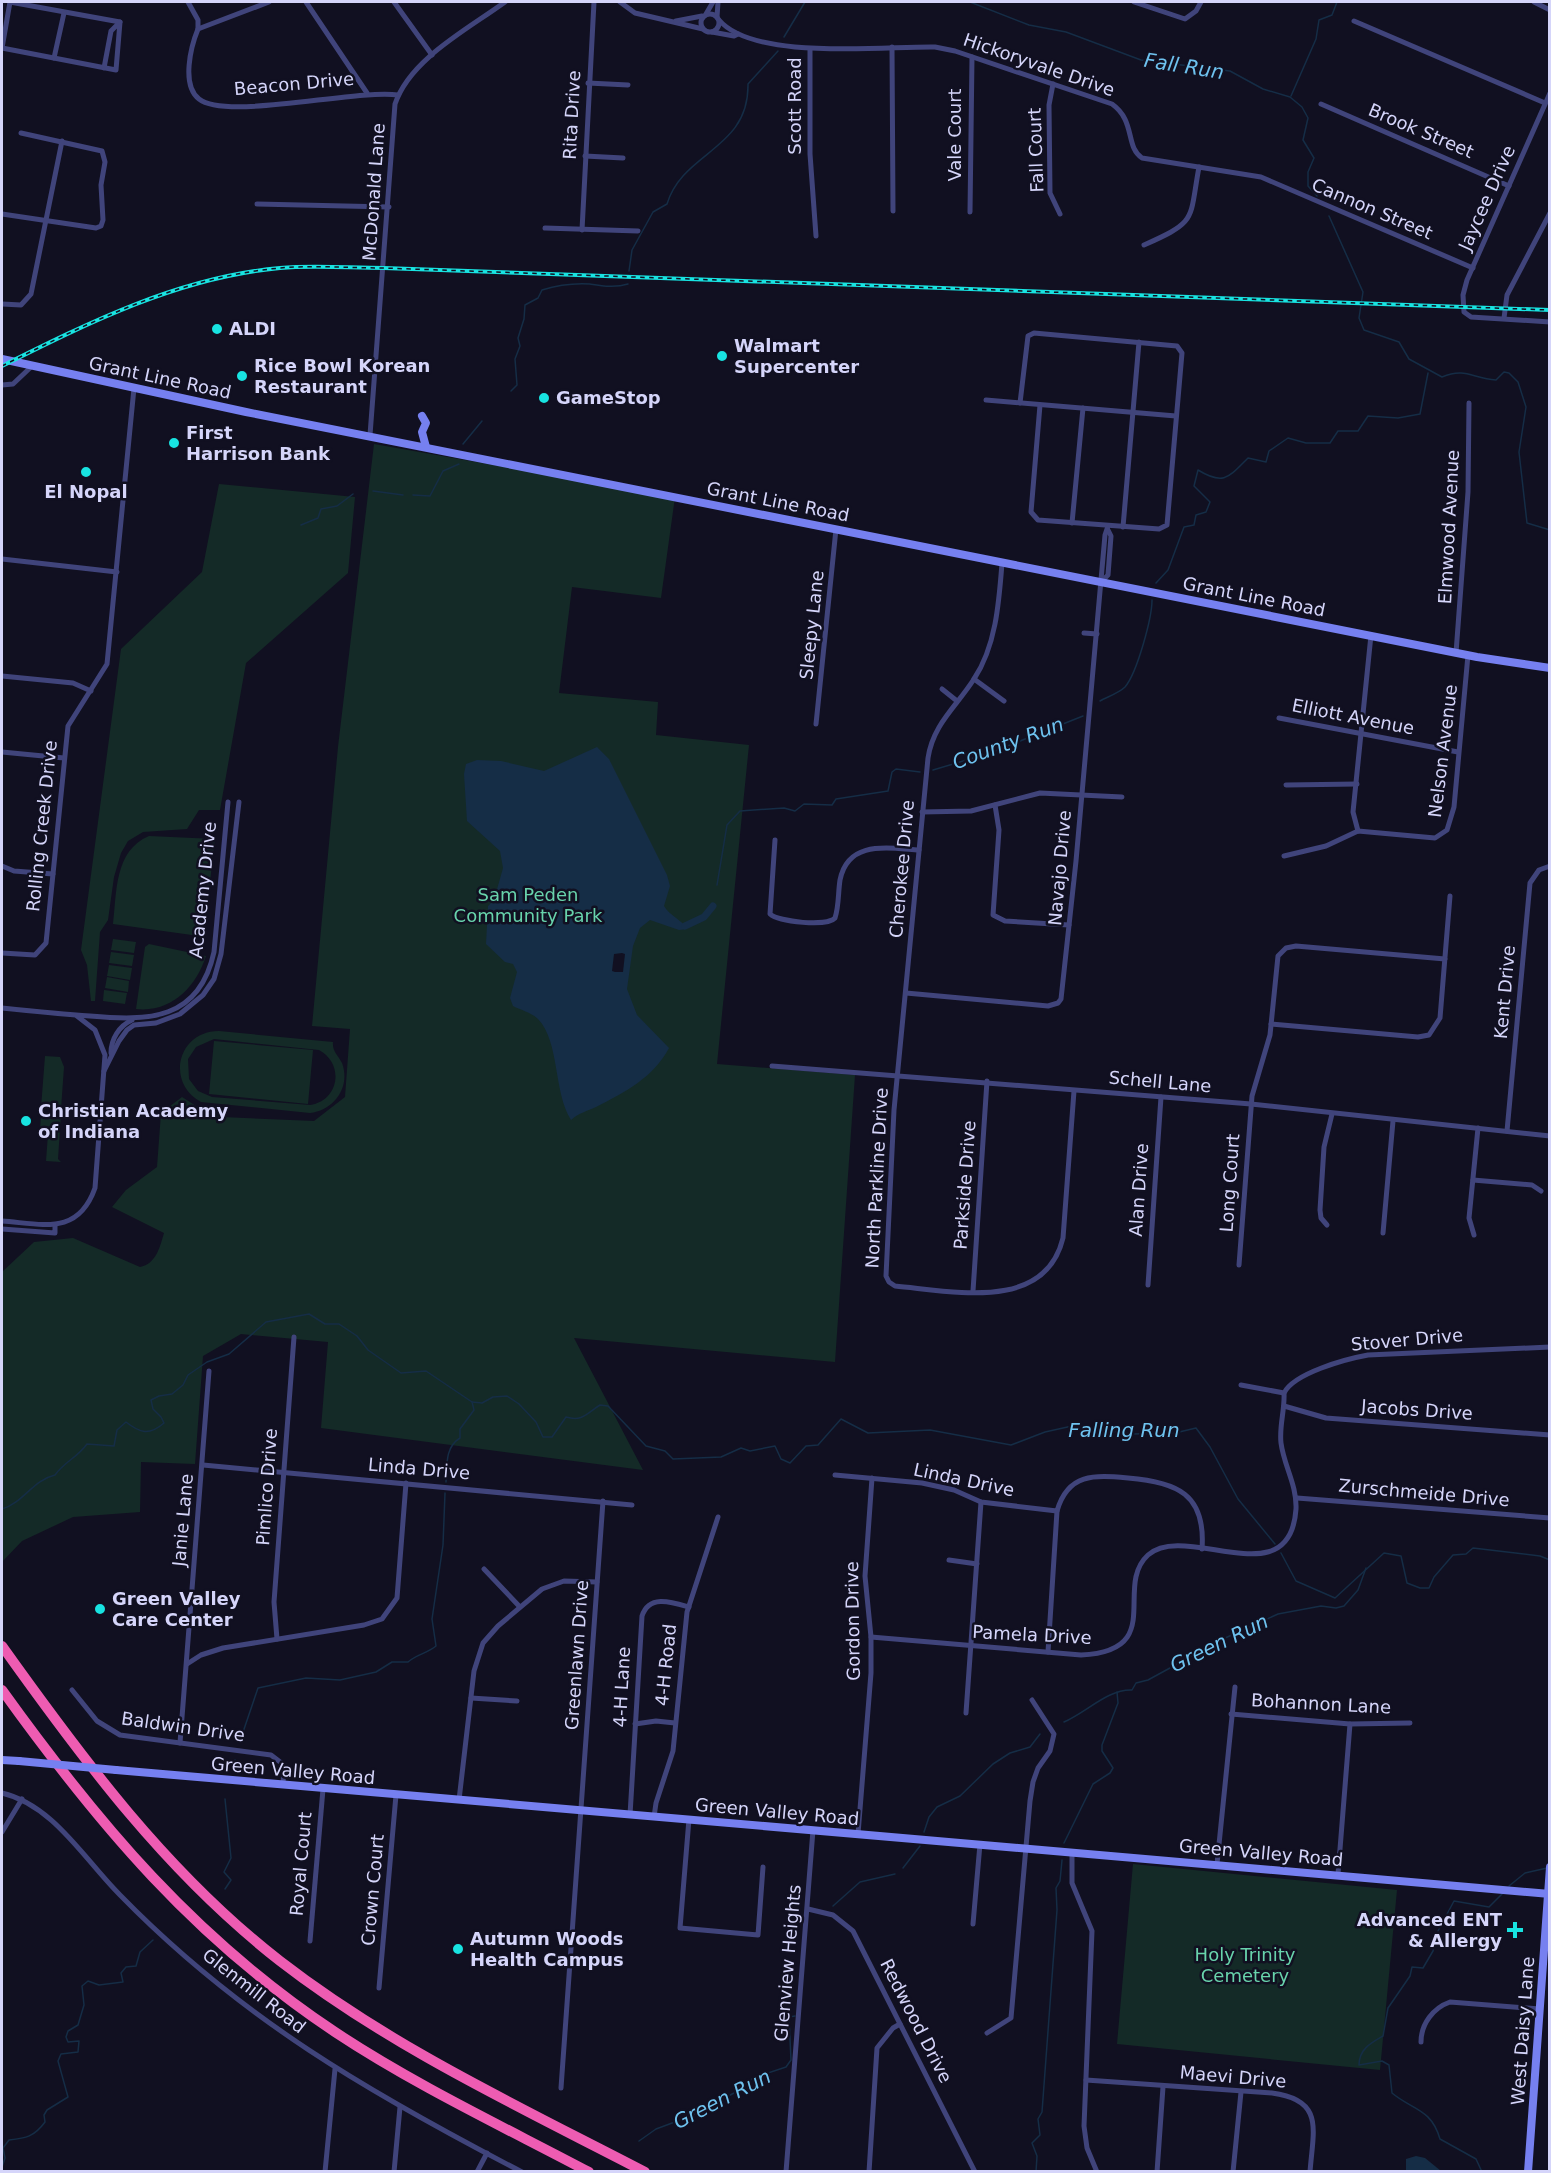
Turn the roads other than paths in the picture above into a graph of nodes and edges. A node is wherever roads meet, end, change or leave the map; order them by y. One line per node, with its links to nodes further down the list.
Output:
1 (188, 2): 20 (street)
2 (269, 2): 20 (street)
3 (306, 2): 34 (street)
4 (394, 2): 27 (street)
5 (505, 2): 27 (street, McDonald Lane)
6 (594, 2): 31 (street, Rita Drive)
7 (620, 2): 17 (street)
8 (712, 2): 15 (street)
9 (718, 2): 16 (street)
10 (1134, 2): 11 (street)
11 (1201, 2)
12 (1534, 2): 13 (street)
13 (1550, 9)
14 (64, 12): 19 (street); 25 (street); 29 (street)
15 (705, 15): 16 (street); 17 (street); 21 (street)
16 (718, 18): 22 (street); 23 (street, Scott Road)
17 (676, 21): 21 (street)
18 (1354, 21): 38 (street)
19 (120, 22): 30 (street); 30 (street)
20 (198, 29): 34 (street, Beacon Drive)
21 (703, 29): 22 (street)
22 (712, 32): 23 (street, Scott Road)
23 (738, 34): 26 (street, Scott Road)
24 (892, 47): 26 (street, Hickoryvale Drive); 28 (street, Hickoryvale Drive); 48 (street)
25 (2, 48): 29 (street)
26 (810, 49): 57 (street, Scott Road)
27 (432, 55): 36 (street, McDonald Lane)
28 (972, 57): 32 (street, Hickoryvale Drive); 49 (street, Vale Court)
29 (54, 58): 30 (street)
30 (104, 68)
31 (588, 83): 33 (street); 41 (street, Rita Drive)
32 (1053, 84): 43 (street, Hickoryvale Drive); 52 (street, Fall Court)
33 (628, 85)
34 (367, 93): 36 (street, Beacon Drive)
35 (1550, 93): 38 (street, Jaycee Drive)
36 (398, 95): 47 (street, McDonald Lane)
37 (1321, 104): 44 (street, Brook Street)
38 (1545, 104): 44 (street, Jaycee Drive)
39 (21, 133): 40 (street)
40 (62, 141): 53 (street); 53 (street)
41 (585, 156): 42 (street); 55 (street, Rita Drive)
42 (623, 158)
43 (1199, 167): 45 (street, Hickoryvale Drive); 58 (street)
44 (1509, 186): 59 (street, Jaycee Drive)
45 (1293, 190): 59 (street, Cannon Street)
46 (256, 204): 47 (street)
47 (389, 207): 76 (street, McDonald Lane)
48 (893, 211)
49 (970, 212)
50 (1550, 213): 61 (street)
51 (2, 214): 53 (street)
52 (1060, 214)
53 (45, 222): 60 (street)
54 (545, 228): 55 (street)
55 (582, 230): 56 (street)
56 (638, 231)
57 (816, 236)
58 (1144, 245)
59 (1473, 268): 61 (street, Jaycee Drive)
60 (2, 304)
61 (1504, 318): 62 (street)
62 (1550, 322)
63 (1139, 342): 69 (street); 73 (street); 75 (street)
64 (2, 359): 65 (street, Grant Line Road)
65 (31, 367): 66 (street); 67 (street, Grant Line Road)
66 (2, 385)
67 (134, 388): 76 (street, Grant Line Road); 84 (street, Rolling Creek Drive)
68 (986, 400): 69 (street)
69 (1020, 403): 71 (street)
70 (1469, 403): 89 (street, Elmwood Avenue)
71 (1040, 405): 72 (street); 78 (street)
72 (1083, 408): 73 (street); 78 (street)
73 (1133, 412): 75 (street); 79 (street)
74 (422, 416): 77 (street)
75 (1176, 416): 79 (street)
76 (370, 435): 77 (street, Grant Line Road)
77 (426, 447): 81 (street, Grant Line Road)
78 (1072, 523): 80 (street)
79 (1123, 527): 80 (street)
80 (1108, 528): 85 (street, Navajo Drive)
81 (836, 529): 83 (street, Grant Line Road); 99 (street, Sleepy Lane)
82 (2, 559): 84 (street)
83 (1002, 563): 85 (street, Grant Line Road); 93 (street, Cherokee Drive)
84 (117, 572): 95 (street, Rolling Creek Drive)
85 (1103, 581): 87 (street, Navajo Drive); 88 (street, Grant Line Road)
86 (1084, 633): 87 (street)
87 (1098, 634): 106 (street, Navajo Drive)
88 (1371, 635): 89 (street, Grant Line Road); 100 (street)
89 (1456, 653): 90 (street, Grant Line Road)
90 (1468, 656): 91 (street, Grant Line Road); 102 (street, Nelson Avenue)
91 (1550, 668)
92 (2, 676): 95 (street)
93 (975, 679): 96 (street, Cherokee Drive); 97 (street)
94 (942, 689): 96 (street)
95 (91, 692): 103 (street, Rolling Creek Drive)
96 (957, 701): 111 (street, Cherokee Drive)
97 (1004, 701)
98 (1279, 718): 100 (street, Elliott Avenue)
99 (816, 724)
100 (1362, 734): 102 (street, Elliott Avenue); 104 (street)
101 (2, 752): 103 (street)
102 (1458, 752): 112 (street, Nelson Avenue)
103 (64, 758): 118 (street, Rolling Creek Drive)
104 (1357, 784): 105 (street); 112 (street)
105 (1286, 785)
106 (1082, 794): 107 (street); 110 (street); 120 (street, Navajo Drive)
107 (1122, 797)
108 (228, 802): 126 (street, Academy Drive)
109 (239, 802): 130 (street, Academy Drive)
110 (995, 805): 111 (street); 120 (street)
111 (922, 812): 114 (street, Cherokee Drive)
112 (1358, 831): 115 (street)
113 (775, 840): 114 (street)
114 (919, 850): 123 (street, Cherokee Drive)
115 (1284, 856)
116 (2, 866): 118 (street)
117 (1550, 866): 141 (street, Kent Drive)
118 (53, 874): 121 (street, Rolling Creek Drive)
119 (1450, 896): 122 (street)
120 (1070, 926): 123 (street, Navajo Drive)
121 (2, 953)
122 (1445, 959): 127 (street); 127 (street, Long Court)
123 (906, 993): 133 (street, Cherokee Drive)
124 (2, 1008): 125 (street, Academy Drive)
125 (75, 1015): 126 (street, Academy Drive); 128 (street)
126 (134, 1019): 129 (street)
127 (1271, 1024): 137 (street, Long Court)
128 (102, 1045): 129 (street); 132 (street)
129 (111, 1045): 130 (street)
130 (111, 1055): 132 (street)
131 (772, 1066): 133 (street, Schell Lane)
132 (104, 1071): 146 (street)
133 (897, 1075): 134 (street, Schell Lane); 153 (street, North Parkline Drive)
134 (987, 1081): 135 (street, Schell Lane); 153 (street, Parkside Drive)
135 (1074, 1090): 136 (street, Schell Lane); 153 (street)
136 (1161, 1097): 137 (street, Schell Lane); 152 (street, Alan Drive)
137 (1251, 1104): 138 (street, Schell Lane); 151 (street, Long Court)
138 (1332, 1114): 139 (street, Schell Lane); 147 (street)
139 (1393, 1121): 140 (street, Schell Lane); 149 (street)
140 (1478, 1128): 141 (street, Schell Lane); 143 (street)
141 (1507, 1131): 142 (street, Schell Lane)
142 (1548, 1135)
143 (1473, 1180): 144 (street); 150 (street)
144 (1541, 1191)
145 (2, 1221): 146 (street)
146 (55, 1225): 148 (street)
147 (1328, 1225)
148 (2, 1229)
149 (1383, 1233)
150 (1474, 1235)
151 (1239, 1265)
152 (1148, 1285)
153 (973, 1291)
154 (294, 1337): 162 (street, Pimlico Drive)
155 (1550, 1347): 158 (street, Stover Drive)
156 (209, 1371): 161 (street, Janie Lane)
157 (1242, 1385): 158 (street)
158 (1284, 1393): 159 (street, Pamela Drive)
159 (1284, 1406): 160 (street, Jacobs Drive); 166 (street, Pamela Drive)
160 (1550, 1436)
161 (203, 1465): 162 (street, Linda Drive); 185 (street, Janie Lane)
162 (284, 1472): 165 (street, Linda Drive); 181 (street, Pimlico Drive)
163 (835, 1475): 164 (street, Linda Drive)
164 (872, 1478): 168 (street, Linda Drive); 180 (street, Gordon Drive)
165 (406, 1483): 167 (street, Linda Drive); 181 (street)
166 (1297, 1498): 172 (street, Zurschmeide Drive); 173 (street, Pamela Drive)
167 (603, 1501): 169 (street, Linda Drive); 177 (street, Greenlawn Drive)
168 (981, 1502): 170 (street, Linda Drive); 175 (street)
169 (632, 1505)
170 (1057, 1511): 173 (street); 184 (street)
171 (718, 1517): 179 (street, 4-H Road)
172 (1550, 1518)
173 (1202, 1550): 184 (street, Pamela Drive)
174 (950, 1560): 175 (street)
175 (977, 1564): 183 (street)
176 (484, 1569): 178 (street)
177 (597, 1582): 178 (street); 206 (street, Greenlawn Drive)
178 (519, 1606): 189 (street)
179 (689, 1607): 194 (street, 4-H Road); 196 (street, 4-H Lane)
180 (871, 1637): 183 (street, Pamela Drive); 212 (street, Gordon Drive)
181 (277, 1639): 185 (street)
182 (2, 1646): 242 (highway)
183 (971, 1647): 184 (street, Pamela Drive); 192 (street)
184 (1048, 1652)
185 (187, 1664): 198 (street, Janie Lane)
186 (1235, 1687): 193 (street)
187 (2, 1690): 241 (highway)
188 (72, 1690): 198 (street, Baldwin Drive)
189 (471, 1698): 191 (street); 205 (street)
190 (1032, 1700): 214 (street)
191 (517, 1701)
192 (966, 1713)
193 (1231, 1714): 197 (street, Bohannon Lane); 216 (street)
194 (675, 1723): 196 (street); 208 (street, 4-H Road)
195 (1410, 1723): 197 (street, Bohannon Lane)
196 (635, 1724): 207 (street, 4-H Lane)
197 (1350, 1724): 219 (street)
198 (180, 1743): 200 (street, Baldwin Drive)
199 (2, 1760): 200 (street, Green Valley Road, bridge)
200 (284, 1785): 201 (street, Green Valley Road)
201 (323, 1789): 203 (street, Green Valley Road); 224 (street, Royal Court)
202 (2, 1793): 204 (street, Glenmill Road)
203 (396, 1795): 205 (street, Green Valley Road); 225 (street, Crown Court)
204 (22, 1799): 211 (street); 230 (street, Glenmill Road)
205 (459, 1800): 206 (street, Green Valley Road)
206 (582, 1811): 207 (street, Green Valley Road); 233 (street, Greenlawn Drive)
207 (630, 1815): 208 (street, Green Valley Road)
208 (654, 1817): 209 (street, Green Valley Road)
209 (689, 1819): 210 (street, Green Valley Road); 217 (street)
210 (813, 1830): 212 (street, Green Valley Road); 222 (street, Glenview Heights)
211 (2, 1832)
212 (858, 1834): 213 (street, Green Valley Road)
213 (980, 1844): 214 (street, Green Valley Road); 223 (street)
214 (1026, 1849): 215 (street, Green Valley Road); 228 (street)
215 (1072, 1852): 216 (street, Green Valley Road); 231 (street)
216 (1217, 1864): 219 (street, Green Valley Road)
217 (763, 1867)
218 (1550, 1867): 220 (street, West Daisy Lane)
219 (1338, 1874): 221 (street, Green Valley Road)
220 (1548, 1884): 221 (street, West Daisy Lane)
221 (1548, 1894): 226 (street, West Daisy Lane)
222 (808, 1909): 227 (street, Redwood Drive); 243 (street, Glenview Heights)
223 (973, 1924)
224 (310, 1941)
225 (380, 1988)
226 (1540, 2009): 229 (street); 250 (street, West Daisy Lane)
227 (900, 2024): 244 (street); 245 (street, Redwood Drive)
228 (987, 2033)
229 (1421, 2042)
230 (335, 2069): 235 (street, Glenmill Road); 237 (street)
231 (1086, 2080): 232 (street, Maevi Drive); 246 (street)
232 (1163, 2087): 234 (street, Maevi Drive); 247 (street)
233 (561, 2088)
234 (1241, 2091): 248 (street); 249 (street, Maevi Drive)
235 (400, 2107): 236 (street, Glenmill Road); 238 (street)
236 (487, 2153): 239 (street); 240 (street, Glenmill Road)
237 (325, 2172)
238 (394, 2172)
239 (477, 2172)
240 (522, 2172)
241 (589, 2172)
242 (645, 2172)
243 (786, 2172)
244 (869, 2172)
245 (975, 2172)
246 (1097, 2172)
247 (1156, 2172)
248 (1233, 2172)
249 (1310, 2172)
250 (1528, 2172)

